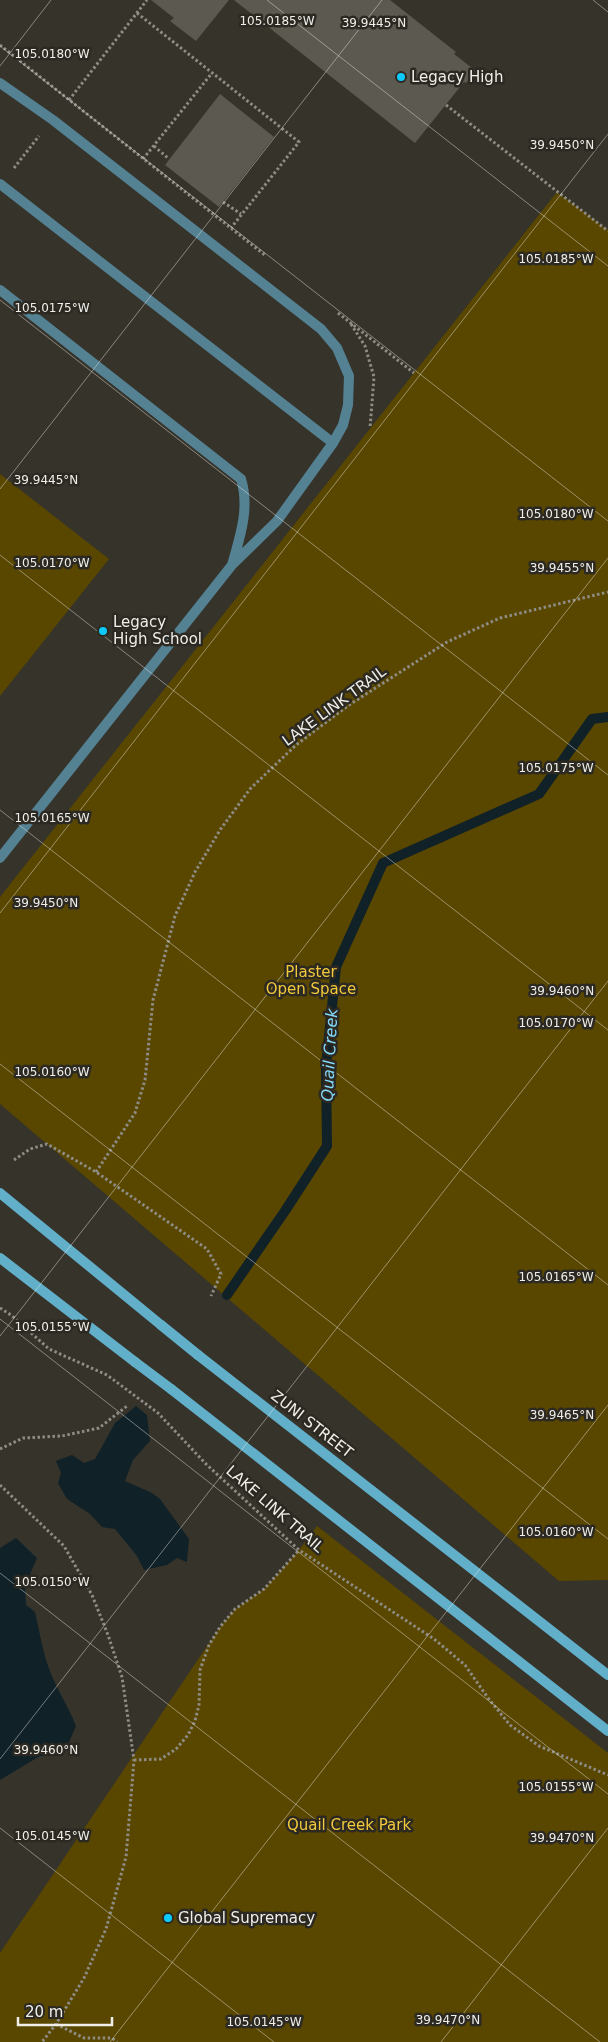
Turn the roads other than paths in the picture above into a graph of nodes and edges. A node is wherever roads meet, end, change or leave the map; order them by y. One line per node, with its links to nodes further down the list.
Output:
1 (0, 83): 4 (lane)
2 (0, 184): 4 (lane)
3 (0, 290): 5 (lane)
4 (333, 443): 5 (lane)
5 (232, 565): 6 (lane)
6 (0, 858)
7 (0, 1193): 9 (main road, ZUNI STREET, bridge)
8 (0, 1258): 10 (main road, bridge)
9 (608, 1675)
10 (608, 1731)

